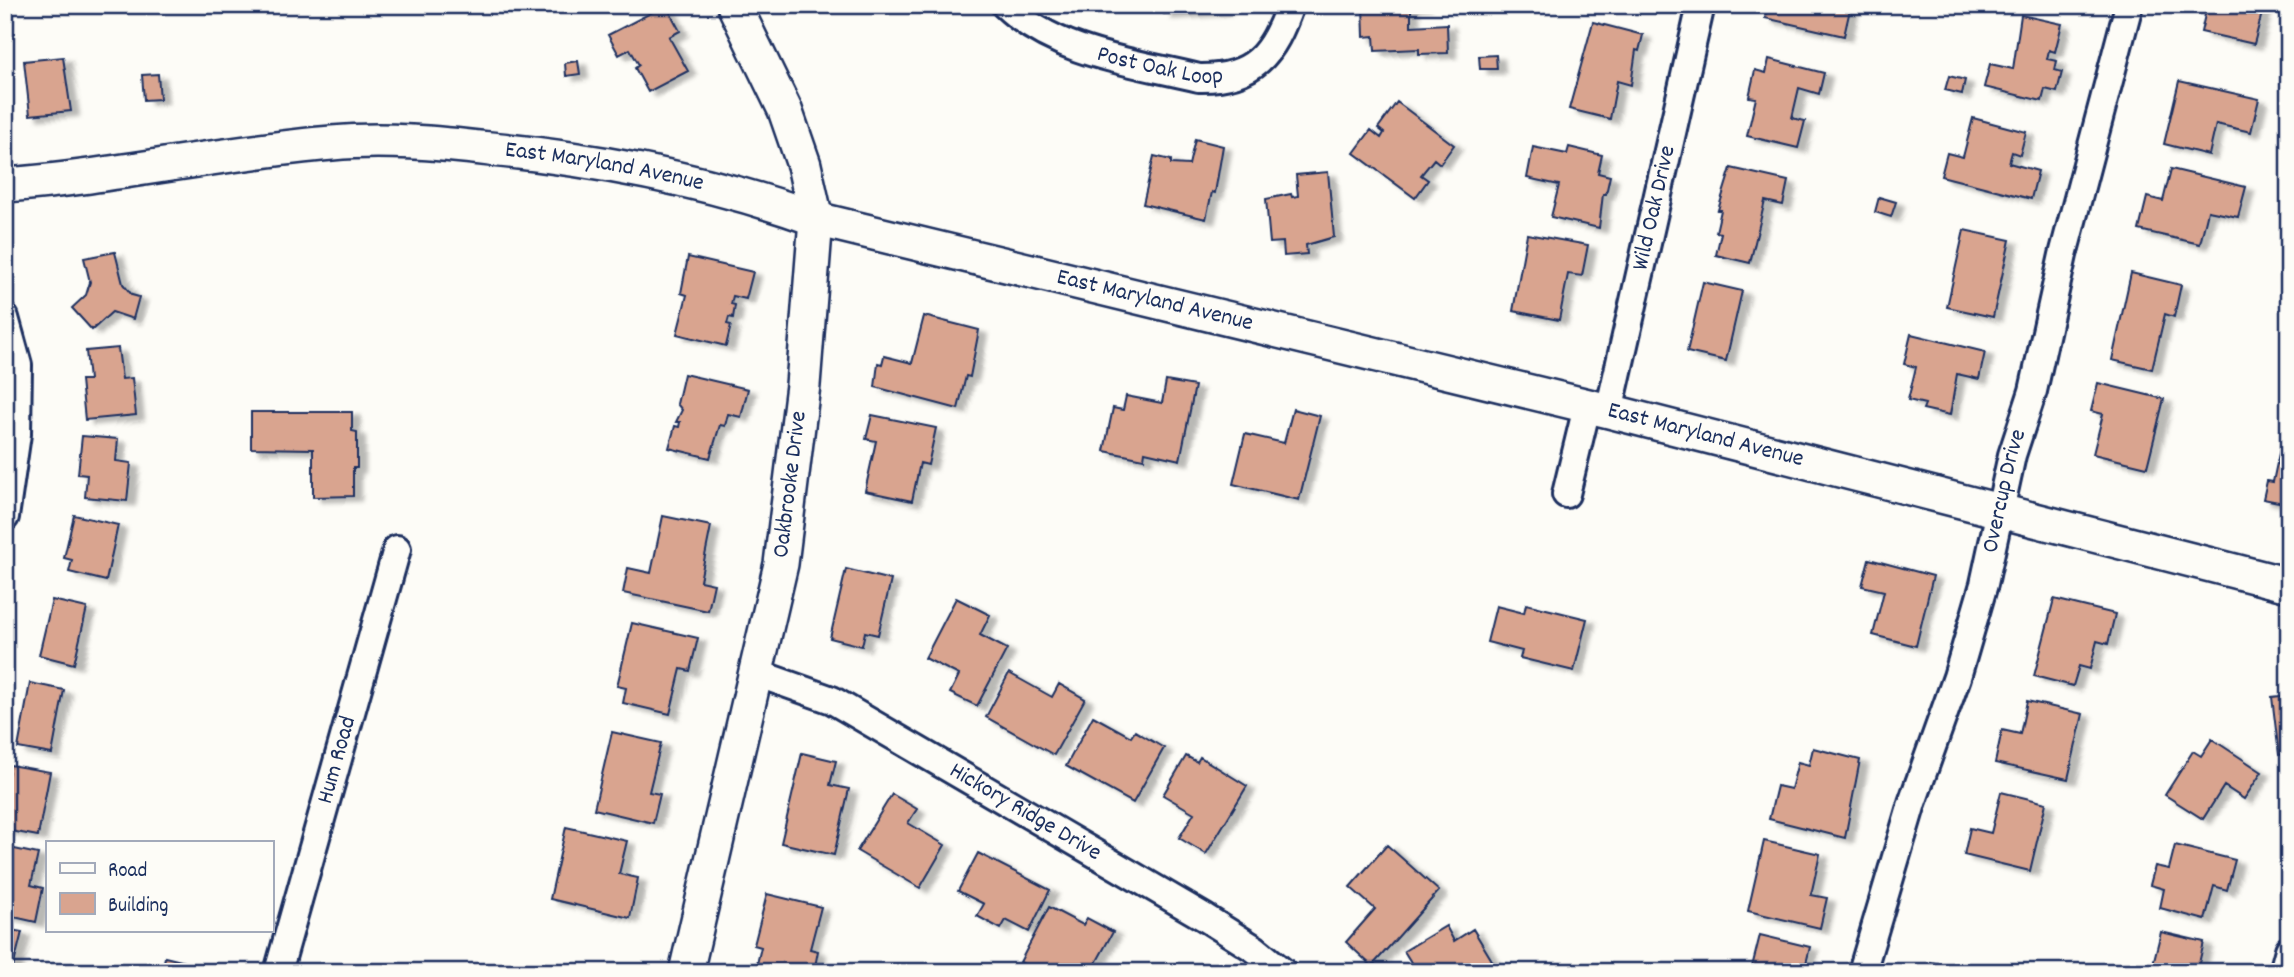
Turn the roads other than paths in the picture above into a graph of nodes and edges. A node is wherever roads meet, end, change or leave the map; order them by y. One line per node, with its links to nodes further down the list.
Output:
1 (734, 5): 7 (street, Oakbrooke Drive)
2 (1005, 5): 3 (street, Post Oak Loop)
3 (1290, 5)
4 (1701, 5): 9 (street, Wild Oak Drive)
5 (2129, 5): 11 (street, Overcup Drive)
6 (5, 185): 7 (street, East Maryland Avenue)
7 (816, 219): 9 (street, East Maryland Avenue); 15 (street, Oakbrooke Drive)
8 (5, 318): 12 (street)
9 (1598, 409): 10 (street, Wild Oak Drive); 11 (street, East Maryland Avenue)
10 (1566, 494)
11 (2001, 512): 14 (street, East Maryland Avenue); 20 (street, Overcup Drive)
12 (5, 517)
13 (397, 549): 17 (street, Hum Road)
14 (2289, 585)
15 (756, 673): 18 (street, Oakbrooke Drive); 19 (street, Hickory Ridge Drive)
16 (2289, 950): 21 (street)
17 (278, 972)
18 (686, 972)
19 (1283, 972)
20 (1862, 972)
21 (2283, 972)

